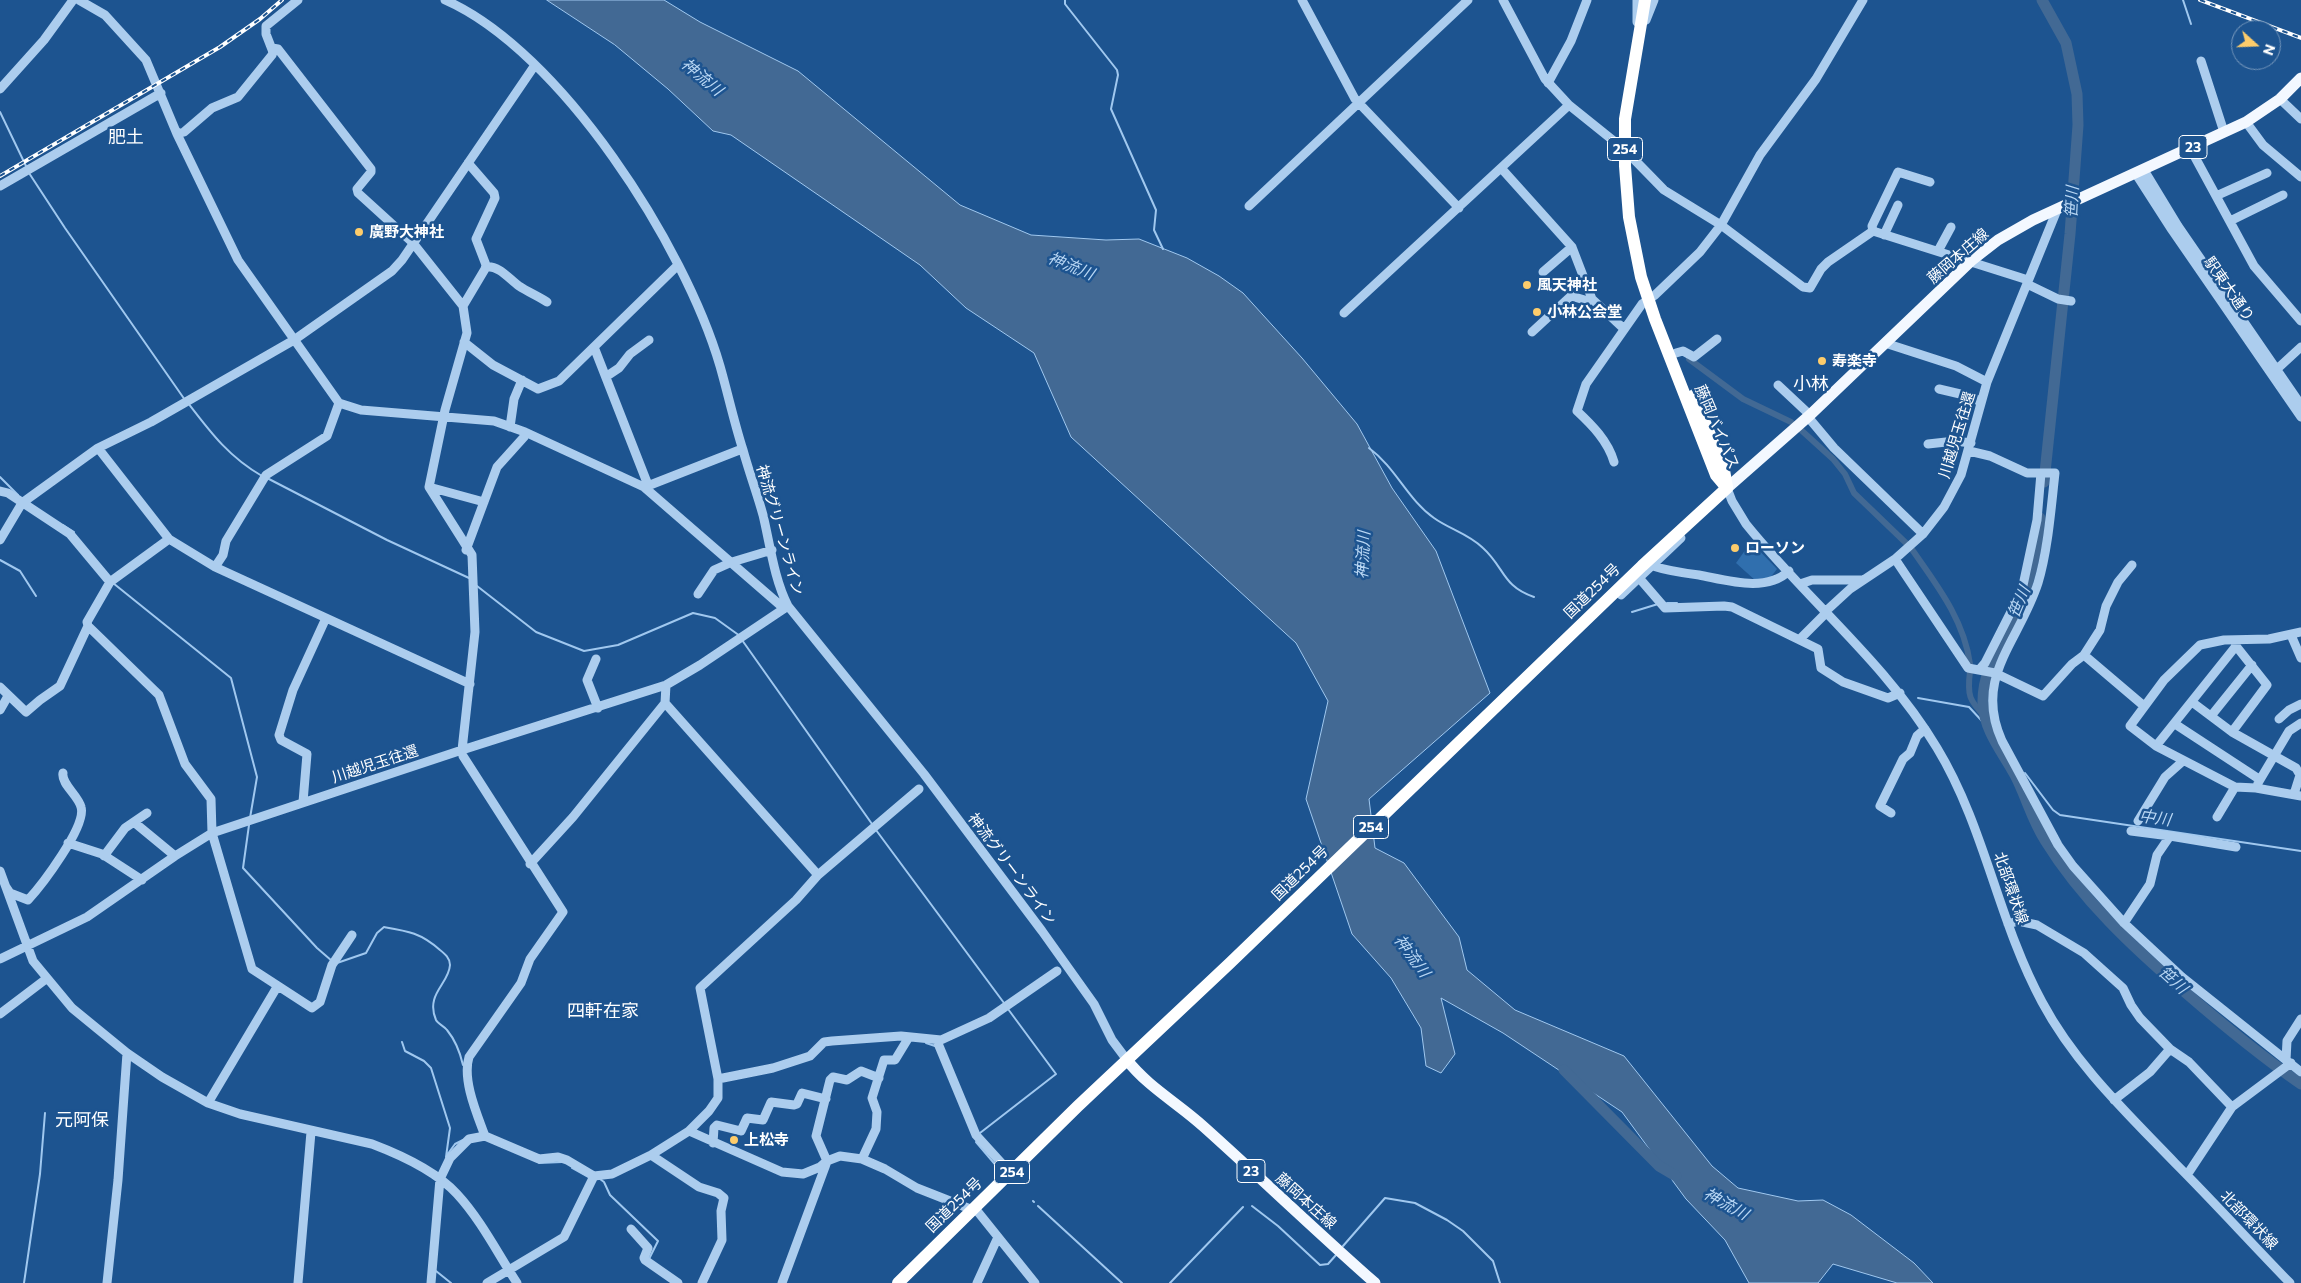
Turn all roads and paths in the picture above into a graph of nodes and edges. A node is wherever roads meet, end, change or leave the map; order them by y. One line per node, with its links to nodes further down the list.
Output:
1 (73, 0): 19 (street)
2 (79, 0): 20 (street)
3 (298, 0): 14 (street)
4 (445, 0): 16 (street, 神流グリーンライン)
5 (1302, 0): 22 (street)
6 (1468, 0): 22 (street)
7 (1503, 0): 18 (street)
8 (1587, 0): 18 (street)
9 (1637, 0): 13 (street)
10 (1645, 0): 13 (highway, 藤岡バイパス / 254)
11 (1654, 0): 13 (street)
12 (1863, 0): 44 (street)
13 (1638, 36): 29 (highway, 藤岡バイパス / 254)
14 (272, 48): 27 (street); 48 (street)
15 (2201, 61): 26 (street)
16 (535, 65): 30 (street); 52 (street, 神流グリーンライン)
17 (2301, 78): 21 (main road, 藤岡本庄線 / 23)
18 (1548, 83): 23 (street)
19 (0, 89)
20 (161, 93): 27 (street); 36 (street)
21 (2280, 99): 24 (street); 25 (main road, 藤岡本庄線 / 23)
22 (1359, 103): 40 (street); 42 (street)
23 (1569, 105): 29 (street); 31 (street)
24 (2301, 119)
25 (2246, 122): 26 (main road, 藤岡本庄線 / 23); 34 (street)
26 (2224, 132): 28 (main road, 藤岡本庄線 / 23)
27 (177, 134): 66 (street)
28 (2190, 148): 32 (main road, 藤岡本庄線 / 23); 38 (street)
29 (1625, 150): 44 (street); 56 (highway, 藤岡バイパス / 254)
30 (468, 162): 48 (street); 53 (street)
31 (1501, 168): 42 (street); 49 (street)
32 (2140, 172): 41 (main road, 藤岡本庄線 / 23); 73 (street, 駅東大通り); 83 (street, 駅東大通り)
33 (2267, 173): 38 (street)
34 (2301, 177)
35 (1930, 182): 46 (street)
36 (0, 186)
37 (2283, 195): 43 (street)
38 (2216, 196): 43 (street)
39 (1898, 205): 47 (street)
40 (1249, 206)
41 (2066, 206): 51 (main road, 藤岡本庄線 / 23); 55 (street, 川越児玉往還)
42 (1459, 208): 61 (street)
43 (2230, 221): 62 (street)
44 (1720, 225): 46 (street); 56 (street)
45 (1951, 227): 50 (street)
46 (1873, 231): 47 (street)
47 (1884, 235): 50 (street)
48 (413, 244): 60 (street); 66 (street)
49 (1572, 247): 54 (street); 57 (street)
50 (1938, 251): 51 (street)
51 (1972, 261): 55 (street); 69 (main road, 藤岡本庄線 / 23)
52 (678, 265): 71 (street); 90 (street, 神流グリーンライン)
53 (486, 267): 58 (street); 60 (street)
54 (1543, 272)
55 (2027, 282): 59 (street); 76 (street, 川越児玉往還)
56 (1648, 298): 63 (street); 72 (highway, 藤岡バイパス / 254); 95 (highway, 藤岡バイパス / 254)
57 (1592, 299): 63 (street); 64 (street)
58 (547, 302)
59 (2071, 302)
60 (463, 306): 68 (street)
61 (1344, 314)
62 (2301, 321)
63 (1623, 328): 91 (street)
64 (1532, 332)
65 (1717, 339): 72 (street)
66 (294, 340): 79 (street); 89 (street)
67 (649, 340): 74 (street)
68 (464, 342): 75 (street); 84 (street)
69 (1885, 343): 76 (street); 82 (main road, 藤岡本庄線 / 23)
70 (2301, 346): 73 (street)
71 (594, 347): 74 (street); 75 (street)
72 (1676, 353): 95 (highway, 藤岡バイパス / 254)
73 (2276, 370): 81 (street, 駅東大通り)
74 (606, 376): 94 (street)
75 (522, 380): 85 (street)
76 (1988, 382): 80 (street, 川越児玉往還)
77 (1778, 385): 82 (street)
78 (1939, 388): 80 (street)
79 (339, 403): 84 (street); 109 (street)
80 (1981, 403): 88 (street, 川越児玉往還)
81 (2301, 405)
82 (1809, 416): 95 (main road, 藤岡本庄線 / 23); 100 (street)
83 (2301, 417)
84 (443, 418): 85 (street); 93 (street)
85 (510, 427): 86 (street)
86 (525, 432): 94 (street); 97 (street)
87 (1928, 444): 88 (street)
88 (1970, 447): 92 (street); 100 (street, 川越児玉往還)
89 (98, 448): 98 (street); 101 (street)
90 (742, 449): 94 (street); 104 (street, 神流グリーンライン)
91 (1614, 462)
92 (2041, 473): 129 (street); 130 (street)
93 (429, 486): 97 (street); 103 (street)
94 (646, 486): 106 (street)
95 (1727, 488): 99 (highway, 国道254号 / 254); 110 (street, 北部環状線)
96 (0, 491): 98 (street)
97 (484, 502): 103 (street)
98 (22, 503): 102 (street); 113 (street)
99 (1691, 519): 108 (street); 191 (highway, 国道254号 / 254)
100 (1923, 534): 105 (street, 川越児玉往還)
101 (169, 538): 109 (street); 113 (street)
102 (0, 540)
103 (466, 550): 131 (street)
104 (772, 550): 106 (street); 117 (street, 神流グリーンライン)
105 (1895, 558): 112 (street, 川越児玉往還); 129 (street)
106 (732, 562): 115 (street); 117 (street)
107 (2132, 565): 125 (street)
108 (1653, 566): 110 (street); 111 (street)
109 (215, 567): 119 (street)
110 (1789, 572): 114 (street, 北部環状線)
111 (1640, 578): 116 (street); 123 (street)
112 (1862, 580): 114 (street); 118 (street, 川越児玉往還)
113 (110, 582): 120 (street)
114 (1800, 584): 118 (street, 北部環状線)
115 (698, 594)
116 (1621, 595)
117 (788, 606): 132 (street, 川越児玉往還); 191 (street, 神流グリーンライン)
118 (1826, 611): 123 (street, 川越児玉往還); 134 (street, 北部環状線)
119 (326, 618): 131 (street); 157 (street)
120 (88, 626): 135 (street); 164 (street)
121 (2301, 632): 122 (street)
122 (2291, 635): 124 (street); 126 (street)
123 (1800, 639): 134 (street)
124 (2235, 643): 128 (street); 136 (street); 139 (street)
125 (2084, 655): 130 (street); 139 (street)
126 (2301, 658)
127 (596, 659): 140 (street)
128 (2252, 665): 142 (street); 147 (street)
129 (1981, 670): 130 (street)
130 (1995, 673): 177 (street)
131 (470, 684): 149 (street)
132 (666, 685): 137 (street); 140 (street, 川越児玉往還)
133 (0, 687): 135 (street)
134 (1900, 693): 146 (street, 北部環状線)
135 (8, 696): 141 (street)
136 (2192, 702): 142 (street); 145 (street)
137 (665, 703): 170 (street); 172 (street)
138 (2301, 704): 143 (street)
139 (2144, 706): 148 (street)
140 (598, 708): 149 (street, 川越児玉往還)
141 (0, 710)
142 (2211, 716): 147 (street)
143 (2279, 719)
144 (2301, 723): 150 (street)
145 (2175, 724): 148 (street); 153 (street)
146 (1925, 730): 158 (street); 178 (street, 北部環状線)
147 (2232, 732): 150 (street)
148 (2156, 746): 151 (street)
149 (462, 750): 157 (street, 川越児玉往還); 170 (street)
150 (2274, 756): 153 (street); 156 (street)
151 (2183, 760): 154 (street); 161 (street)
152 (64, 773): 166 (street)
153 (2257, 783): 154 (street); 156 (street)
154 (2235, 788): 160 (street)
155 (919, 789): 172 (street)
156 (2297, 795)
157 (303, 802): 164 (street, 川越児玉往還)
158 (1891, 813)
159 (147, 814): 162 (street)
160 (2217, 817)
161 (2138, 820)
162 (135, 823): 168 (street); 169 (street)
163 (2131, 831): 165 (street)
164 (212, 833): 169 (street, 川越児玉往還); 184 (street)
165 (2170, 836): 167 (street); 177 (street)
166 (68, 843): 168 (street); 175 (street)
167 (2236, 847)
168 (104, 856): 173 (street)
169 (175, 856): 173 (street, 川越児玉往還)
170 (530, 864): 202 (street)
171 (0, 871): 174 (street)
172 (818, 876): 195 (street)
173 (142, 880): 180 (street, 川越児玉往還)
174 (3, 888): 175 (street); 176 (street)
175 (28, 900): 176 (street)
176 (14, 909): 180 (street)
177 (2124, 923): 192 (street)
178 (2008, 924): 189 (street); 197 (street, 北部環状線)
179 (352, 935): 184 (street)
180 (26, 946): 181 (street, 川越児玉往還); 183 (street)
181 (0, 959)
182 (1057, 971): 188 (street)
183 (46, 979): 185 (street); 190 (street)
184 (277, 988): 198 (street)
185 (0, 1014)
186 (2301, 1019): 192 (street)
187 (909, 1037): 188 (street); 194 (street); 195 (street)
188 (937, 1041): 207 (street)
189 (2170, 1049): 197 (street); 199 (street)
190 (127, 1052): 198 (street); 215 (street)
191 (1131, 1057): 211 (highway, 国道254号 / 254); 226 (main road, 藤岡本庄線 / 23)
192 (2288, 1063): 193 (street); 199 (street)
193 (2301, 1072)
194 (879, 1078): 196 (street); 205 (street)
195 (718, 1079): 200 (street)
196 (826, 1099): 203 (street); 206 (street)
197 (2114, 1100): 208 (street, 北部環状線)
198 (208, 1103): 201 (street)
199 (2232, 1107): 208 (street)
200 (689, 1131): 203 (street); 204 (street)
201 (312, 1132): 210 (street); 216 (street)
202 (485, 1136): 209 (street); 210 (street)
203 (713, 1143): 206 (street)
204 (651, 1155): 209 (street); 221 (street)
205 (862, 1159): 206 (street); 211 (street)
206 (826, 1161): 222 (street)
207 (1006, 1168)
208 (2187, 1175): 227 (street, 北部環状線)
209 (594, 1176): 214 (street)
210 (440, 1179): 214 (street); 217 (street)
211 (974, 1209): 213 (street); 223 (highway, 国道254号 / 254)
212 (631, 1230): 220 (street)
213 (998, 1237): 224 (street); 225 (street)
214 (508, 1269): 218 (street); 219 (street)
215 (107, 1283)
216 (298, 1283)
217 (431, 1283)
218 (487, 1283)
219 (517, 1283)
220 (678, 1283)
221 (702, 1283)
222 (782, 1283)
223 (898, 1283)
224 (977, 1283)
225 (1035, 1283)
226 (1375, 1283)
227 (2290, 1283)

